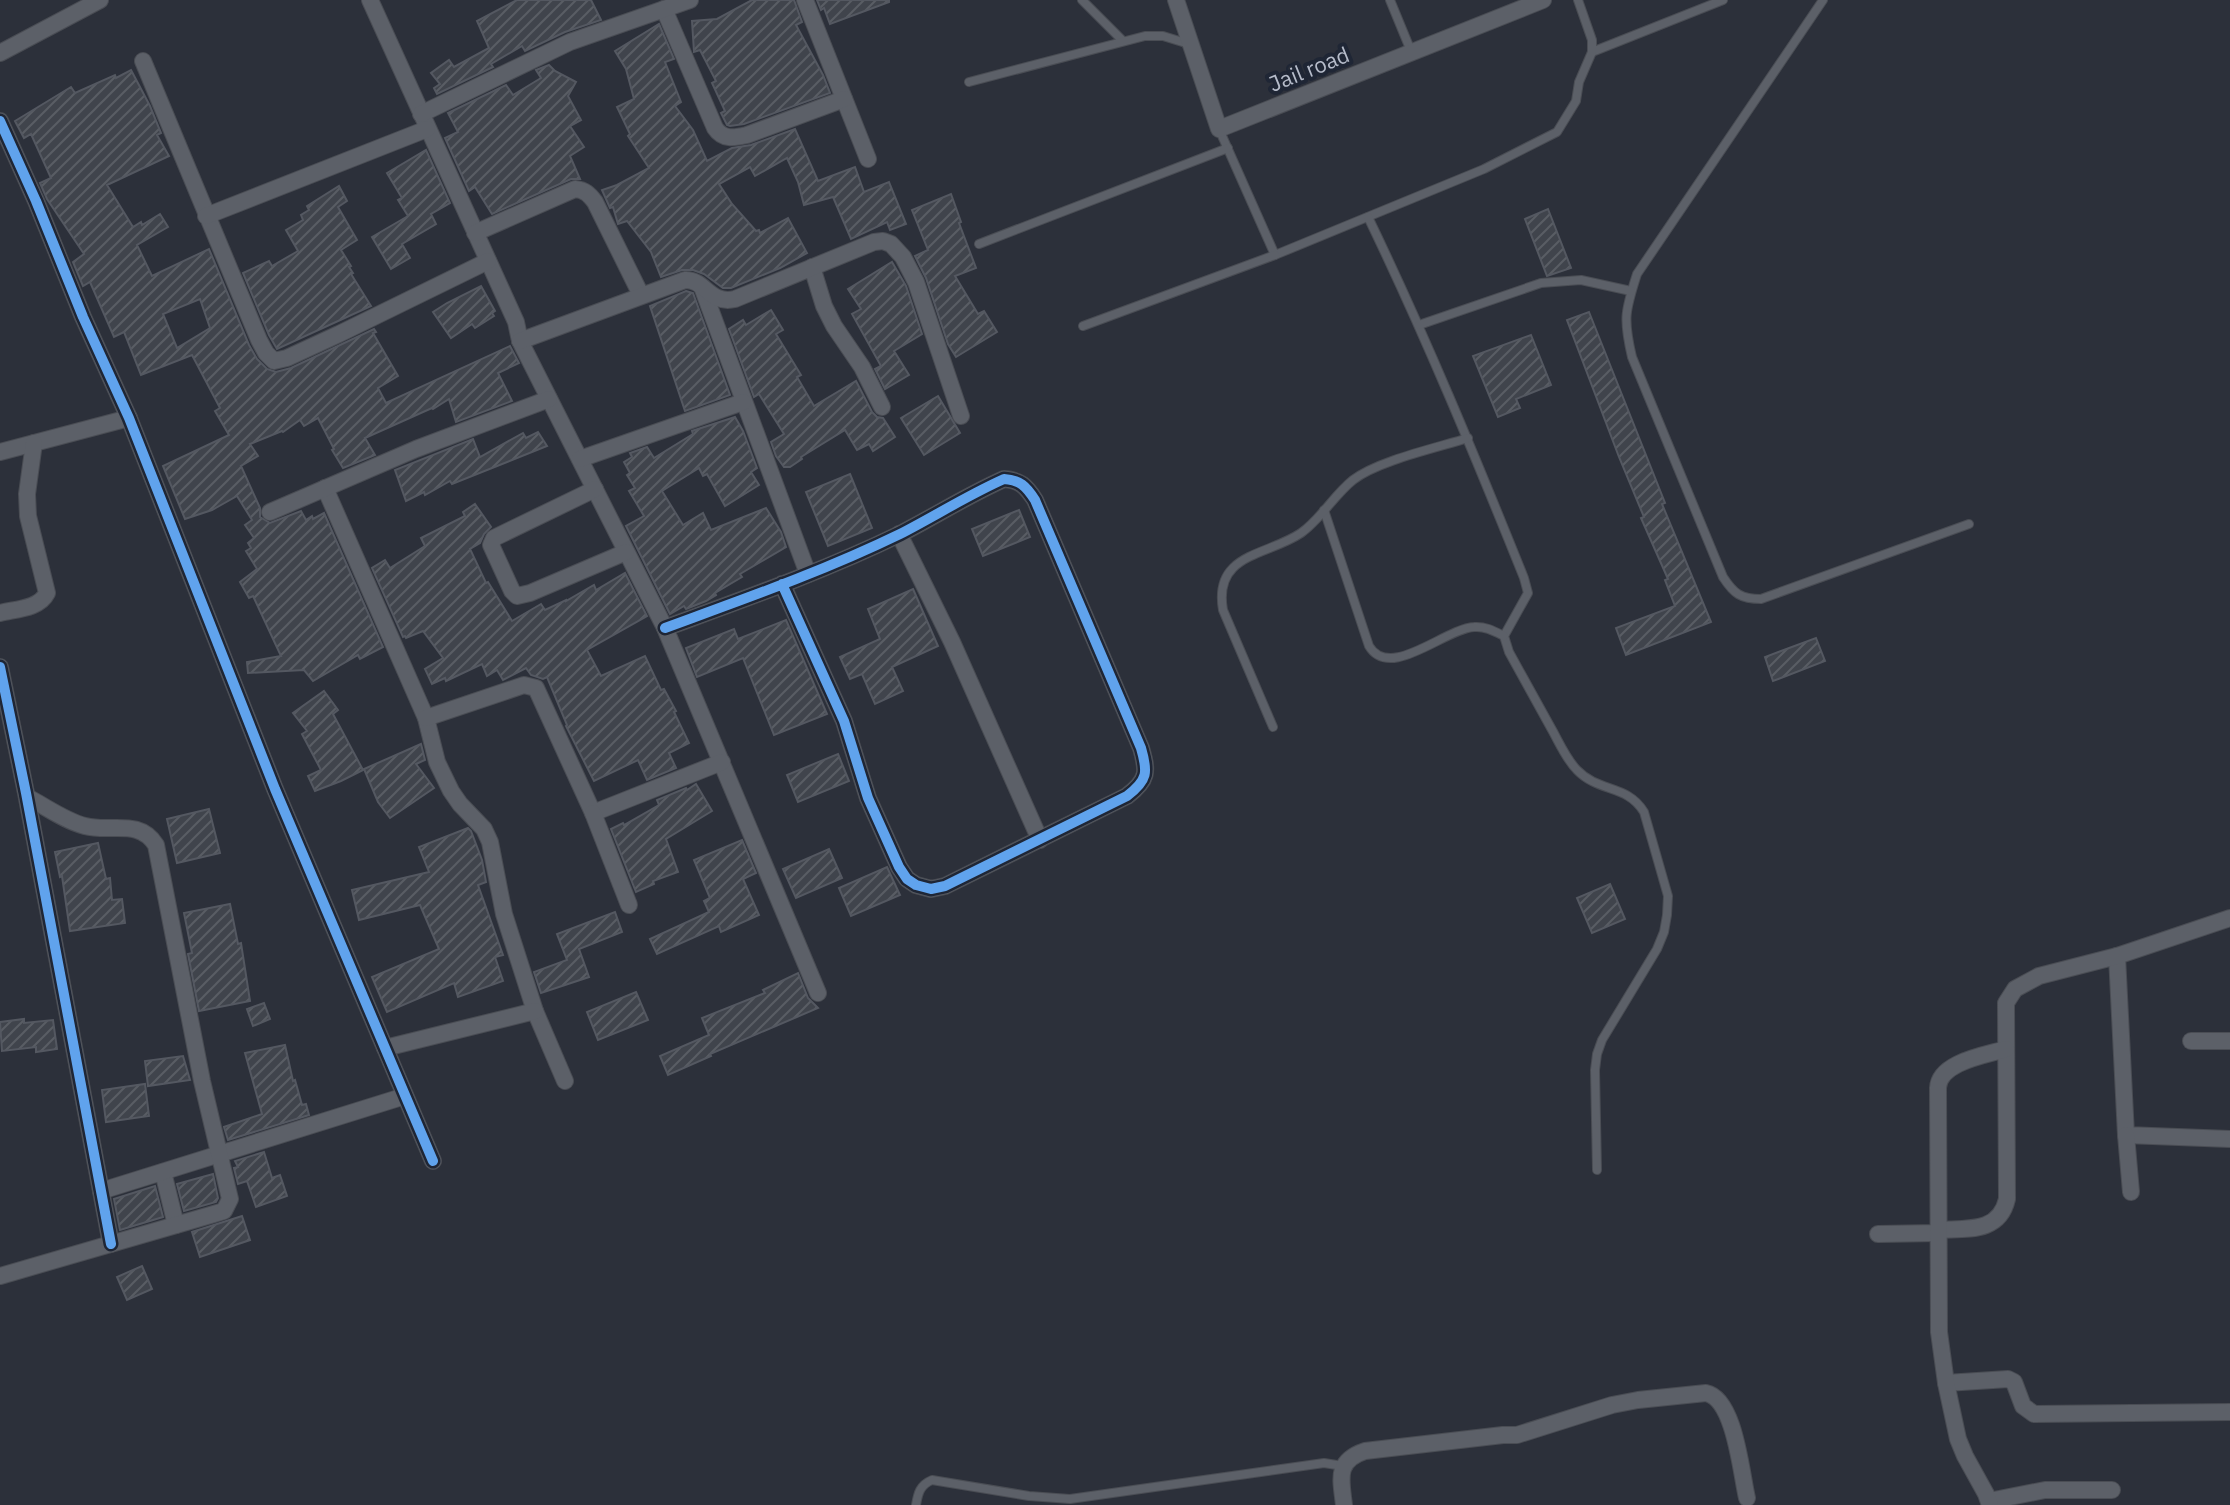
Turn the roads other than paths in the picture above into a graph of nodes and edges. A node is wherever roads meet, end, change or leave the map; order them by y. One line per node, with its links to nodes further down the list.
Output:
1 (100, 0): 17 (street)
2 (370, 0): 22 (street)
3 (690, 0): 12 (street)
4 (805, 0): 20 (street)
5 (1082, 0): 13 (lane)
6 (1176, 0): 14 (street)
7 (1390, 0): 15 (lane)
8 (1543, 0): 15 (street, Jail road)
9 (1578, 0): 16 (lane)
10 (1723, 0): 16 (lane)
11 (1823, 0): 34 (lane)
12 (664, 9): 20 (street); 22 (street)
13 (1123, 41): 14 (lane); 19 (lane)
14 (1189, 44): 23 (street)
15 (1411, 51): 23 (street, Jail road)
16 (1592, 52): 27 (lane)
17 (0, 53)
18 (143, 61): 26 (street)
19 (969, 82)
20 (844, 99): 25 (street)
21 (0, 121): 43 (street)
22 (424, 121): 26 (street); 28 (street)
23 (1219, 129): 24 (lane)
24 (1228, 148): 29 (lane); 30 (lane)
25 (868, 159)
26 (206, 216): 31 (street)
27 (1368, 217): 30 (lane); 36 (lane)
28 (475, 233): 31 (street); 35 (street)
29 (979, 244)
30 (1275, 255): 37 (lane)
31 (488, 261): 38 (street)
32 (812, 267): 33 (street); 41 (street); 42 (street)
33 (702, 287): 35 (street); 40 (street)
34 (1631, 291): 36 (lane); 52 (lane)
35 (641, 295): 38 (street)
36 (1419, 325): 44 (lane)
37 (1083, 326)
38 (520, 341): 39 (street)
39 (549, 399): 47 (street); 48 (street)
40 (743, 402): 47 (street); 55 (street)
41 (882, 407)
42 (961, 416)
43 (129, 418): 45 (street); 74 (street)
44 (1468, 438): 50 (lane); 59 (lane)
45 (34, 443): 46 (street); 57 (street)
46 (2, 449)
47 (580, 459): 49 (street)
48 (325, 488): 51 (street); 61 (street)
49 (595, 489): 54 (street); 54 (street)
50 (1324, 510): 59 (lane); 62 (lane)
51 (270, 512)
52 (1969, 524)
53 (899, 534): 55 (street); 66 (street); 66 (street)
54 (626, 552): 58 (street)
55 (808, 574): 56 (street)
56 (782, 584): 58 (street); 66 (street)
57 (0, 613)
58 (665, 628): 63 (street)
59 (1504, 636): 82 (lane)
60 (0, 667): 64 (street)
61 (426, 718): 65 (street); 71 (street)
62 (1273, 727)
63 (722, 762): 65 (street); 70 (street)
64 (27, 797): 80 (street); 84 (street)
65 (593, 813): 67 (street)
66 (1040, 840)
67 (629, 905)
68 (2230, 918): 69 (street)
69 (2117, 956): 75 (street); 78 (street)
70 (818, 993)
71 (535, 1011): 74 (street); 76 (street)
72 (2191, 1041): 73 (street)
73 (2230, 1041)
74 (385, 1048): 77 (street)
75 (2006, 1049): 87 (street); 87 (street)
76 (565, 1081)
77 (405, 1096): 80 (street); 81 (street)
78 (2126, 1135): 79 (street); 85 (street)
79 (2230, 1139)
80 (218, 1155): 83 (street); 86 (street)
81 (433, 1161)
82 (1597, 1170)
83 (163, 1172): 84 (street); 86 (street)
84 (101, 1191): 89 (street)
85 (2131, 1192)
86 (176, 1225): 89 (street)
87 (1937, 1230): 88 (street); 91 (street)
88 (1878, 1234)
89 (111, 1244): 90 (street)
90 (0, 1276)
91 (1946, 1383): 92 (street); 96 (street)
92 (2230, 1412)
93 (1343, 1466): 95 (street); 97 (lane); 98 (street)
94 (2112, 1490): 96 (street)
95 (1747, 1498)
96 (1989, 1503)
97 (916, 1505)
98 (1344, 1505)

